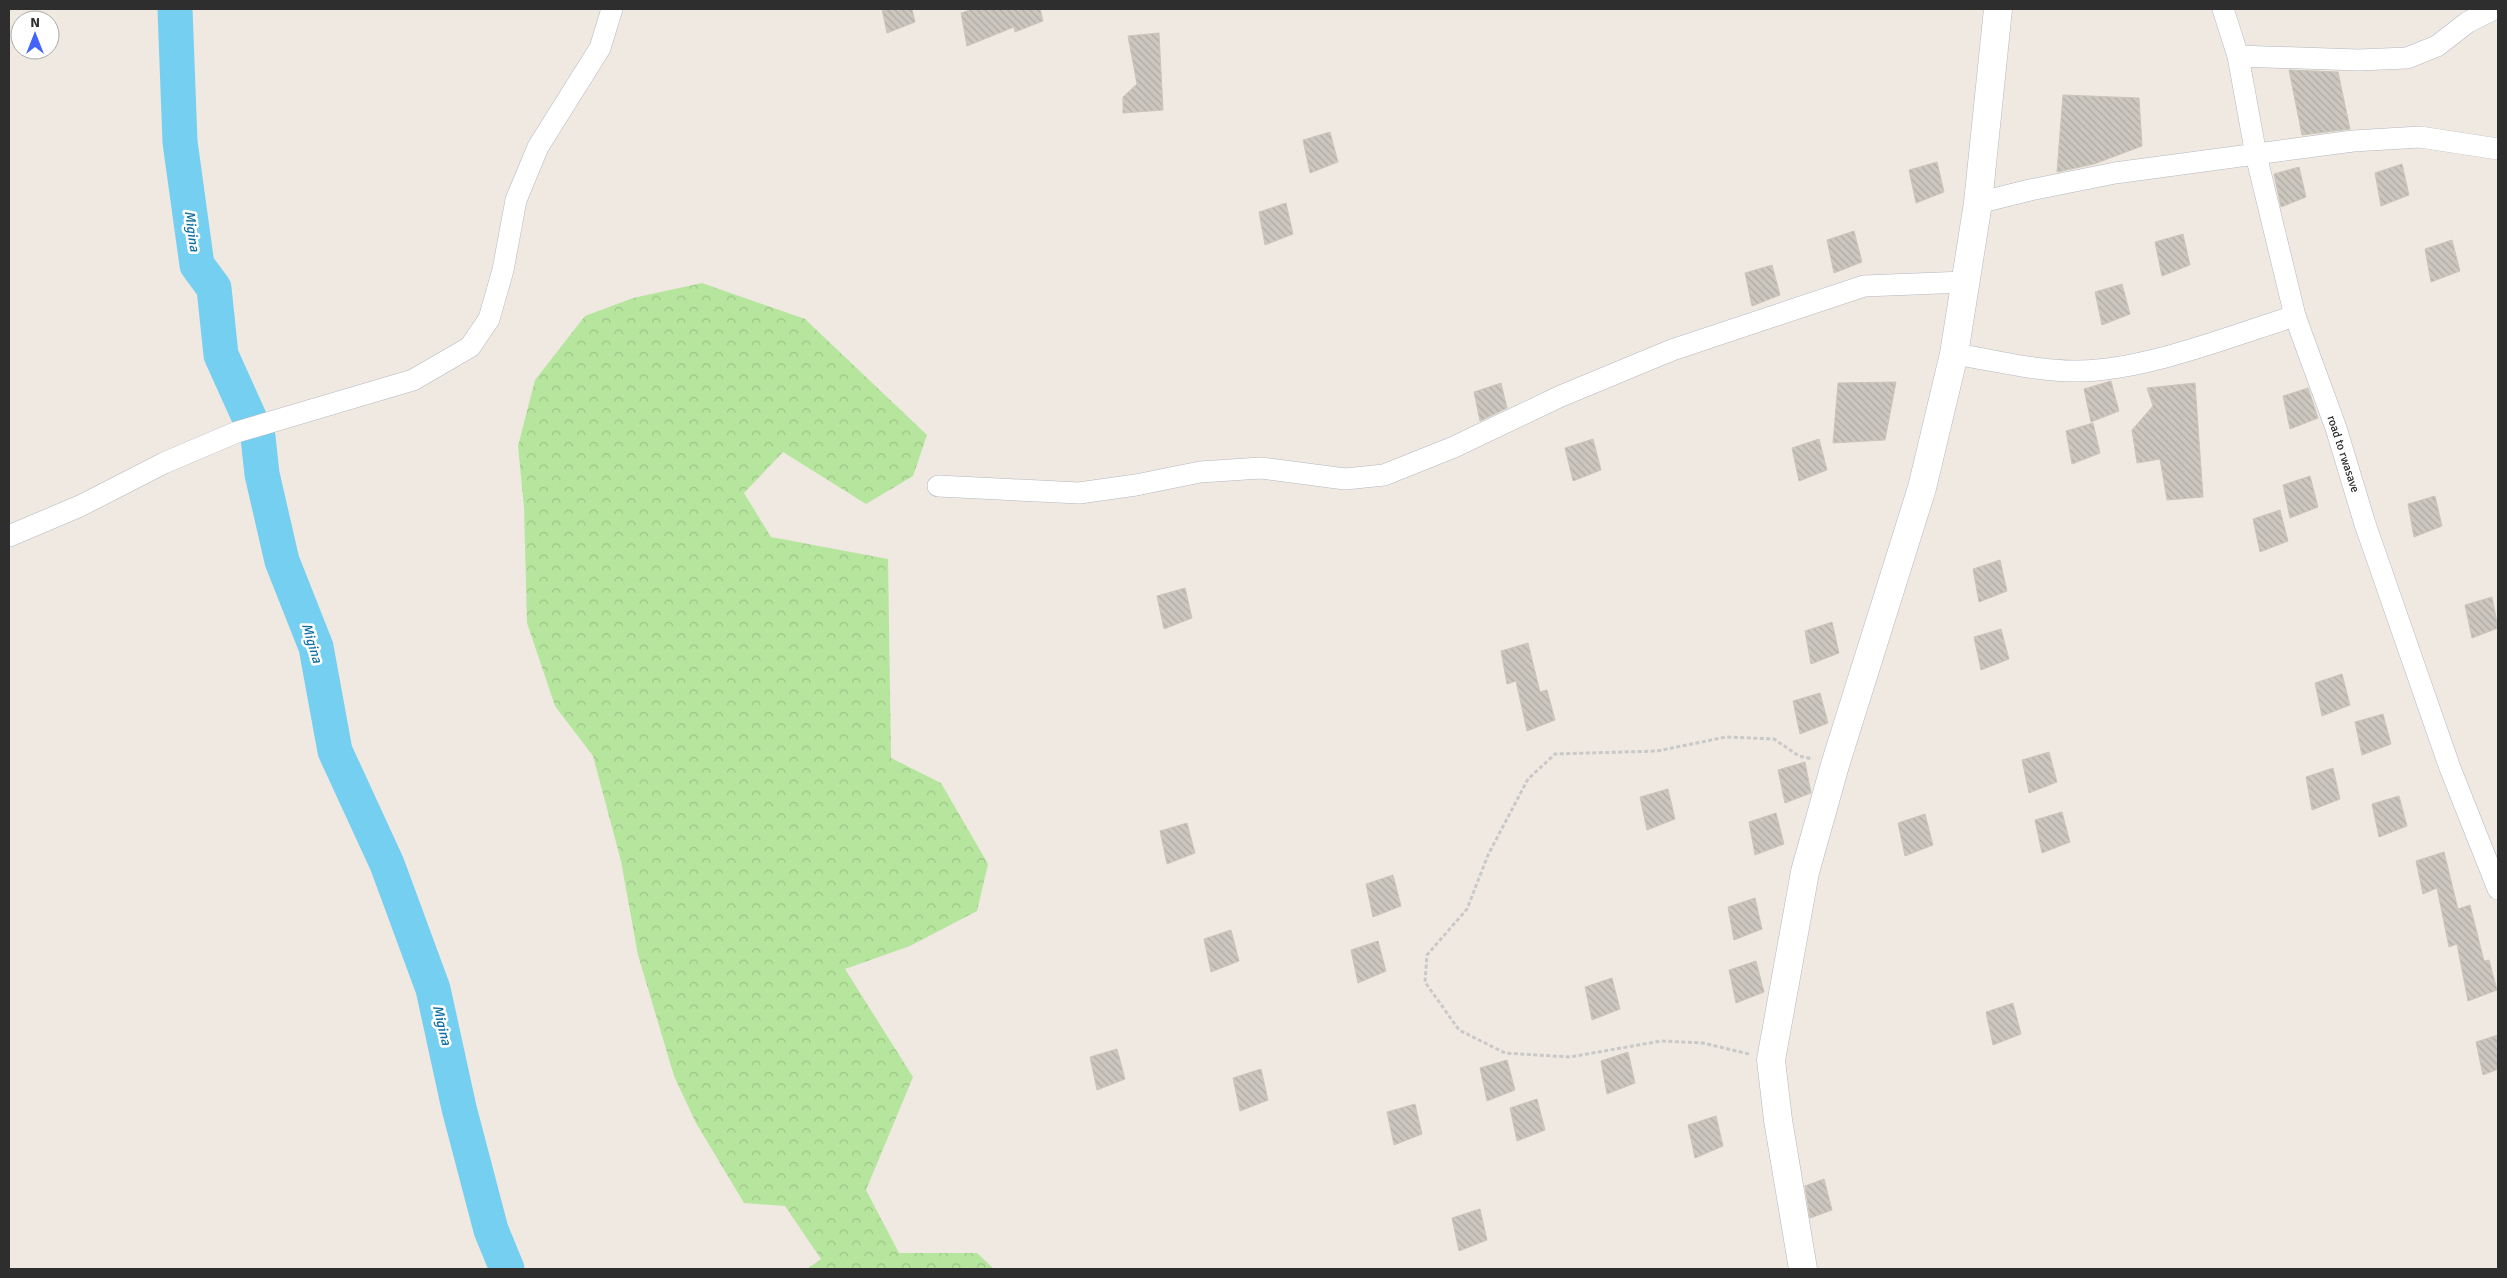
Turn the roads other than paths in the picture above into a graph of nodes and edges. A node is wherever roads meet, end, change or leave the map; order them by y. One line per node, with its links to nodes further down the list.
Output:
1 (612, 9): 13 (street)
2 (1998, 9): 8 (main road)
3 (2223, 9): 5 (street, road to rwasave)
4 (2494, 9): 5 (street)
5 (2238, 56): 7 (street, road to rwasave)
6 (2498, 148): 7 (street)
7 (2256, 156): 8 (street); 10 (street, road to rwasave)
8 (1978, 203): 9 (main road)
9 (1965, 282): 11 (main road); 12 (street)
10 (2295, 316): 11 (street); 14 (street, road to rwasave)
11 (1954, 354): 15 (main road)
12 (938, 486)
13 (9, 536)
14 (2498, 889)
15 (1803, 1269)

